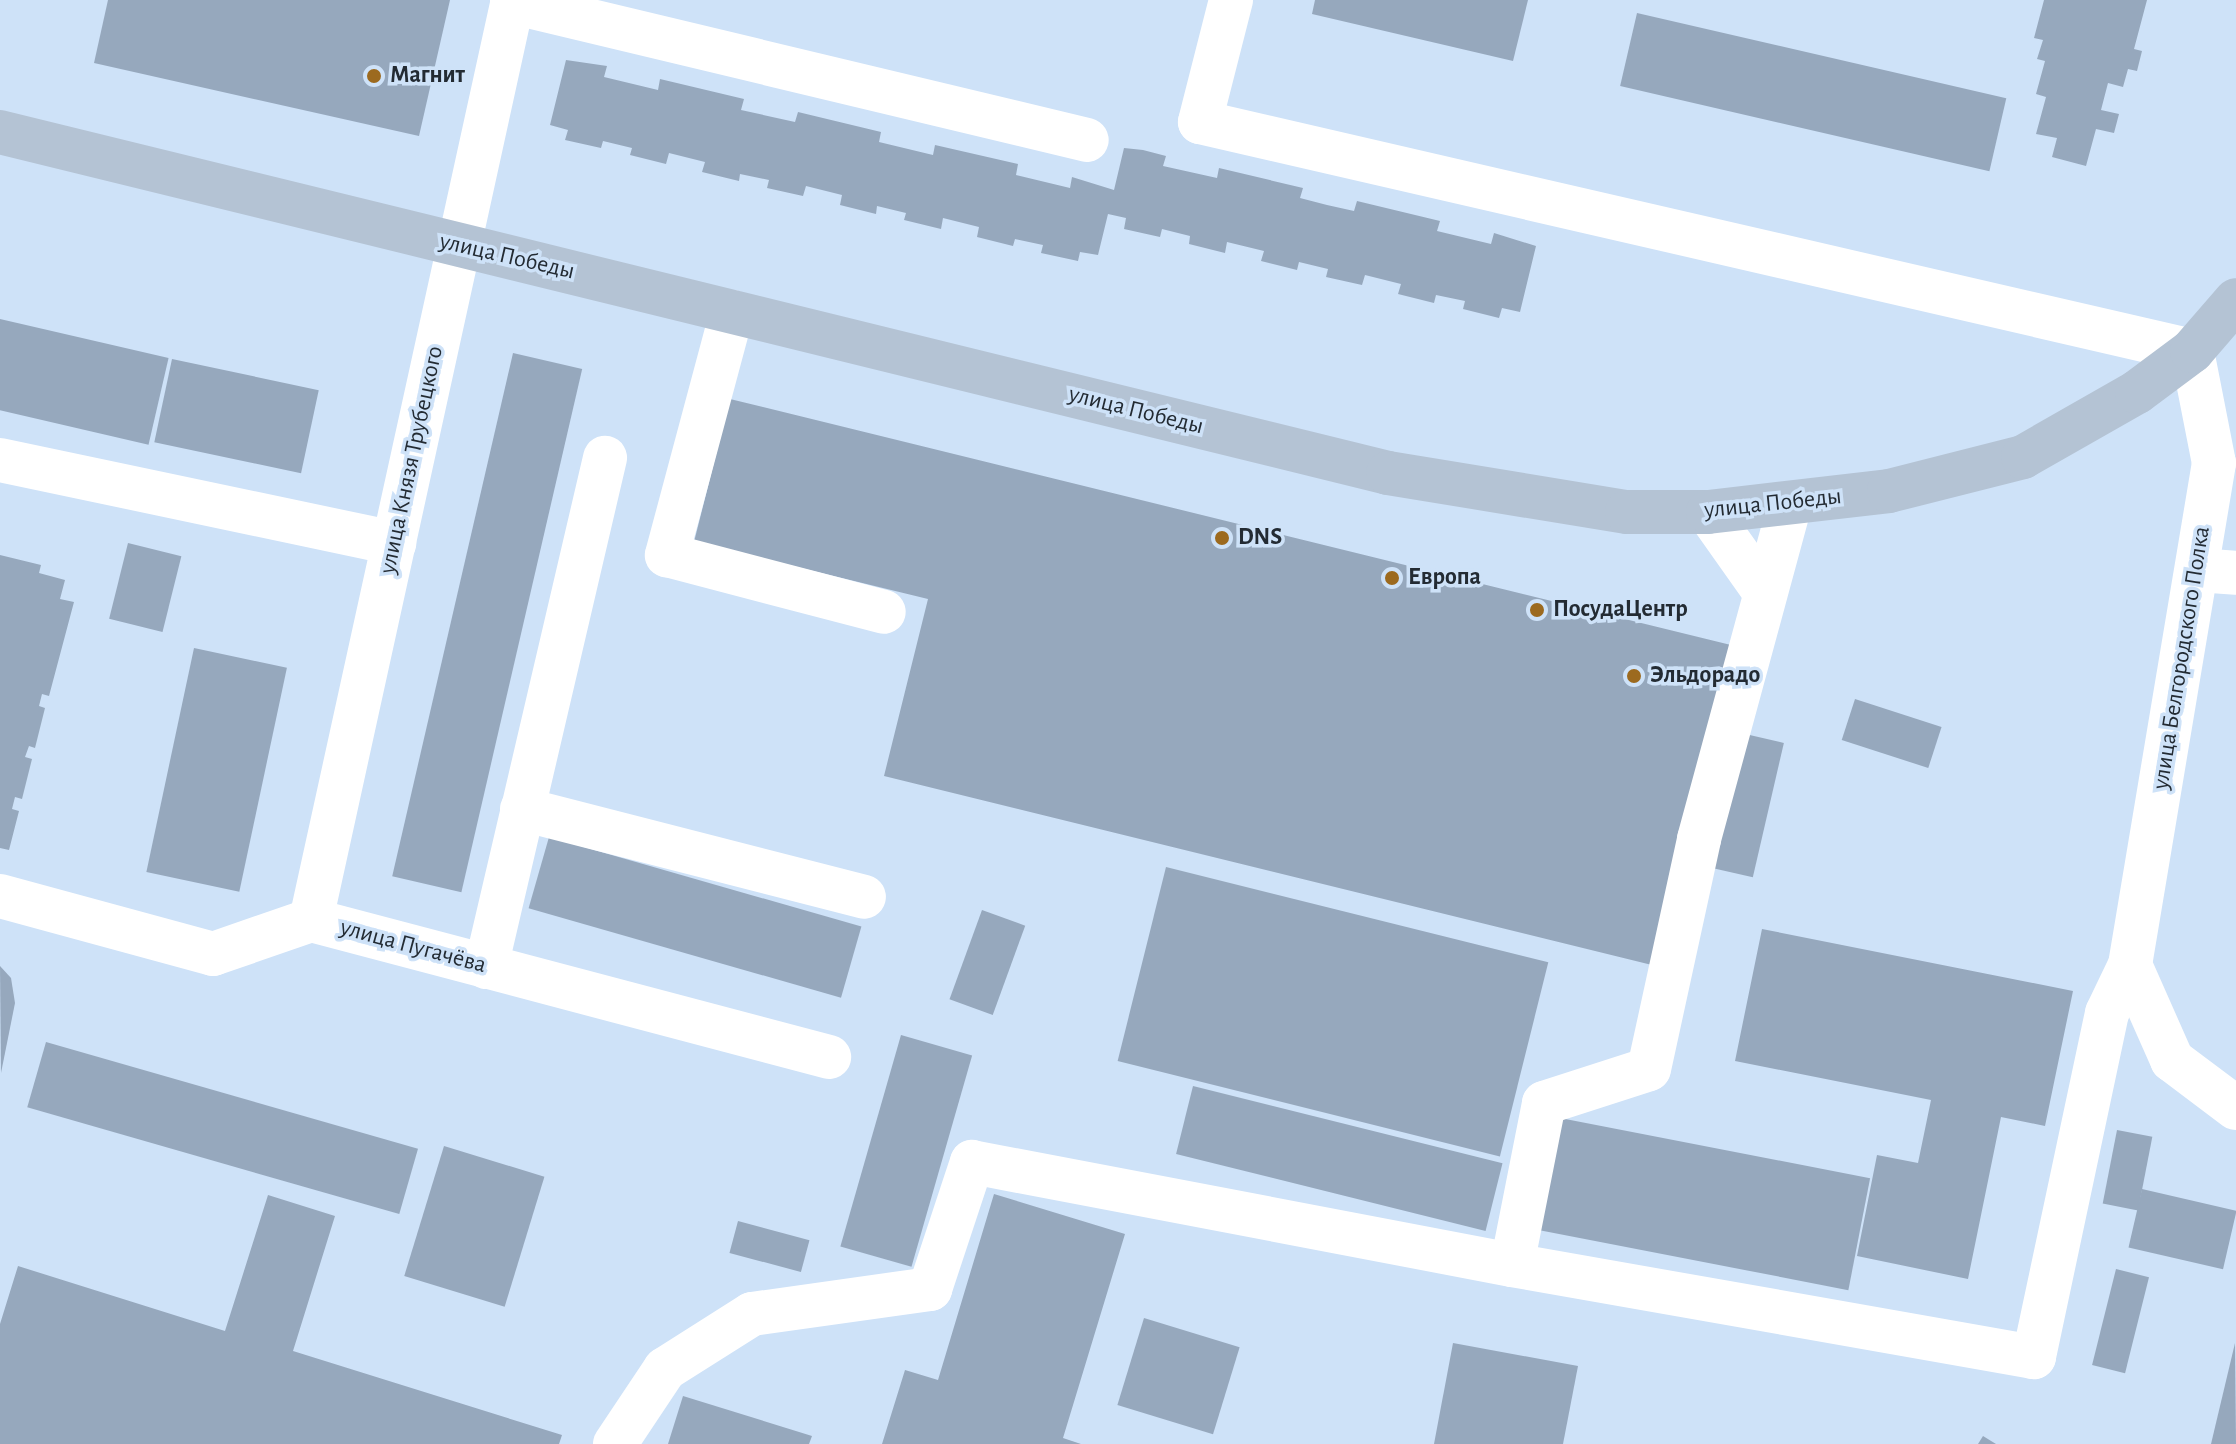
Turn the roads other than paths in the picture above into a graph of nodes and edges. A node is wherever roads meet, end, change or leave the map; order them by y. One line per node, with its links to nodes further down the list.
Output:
1 (1231, 0): 8 (street)
2 (513, 1): 4 (street); 5 (street, улица Князя Трубецкого)
3 (0, 132): 5 (main road, улица Победы)
4 (1087, 140)
5 (459, 246): 7 (main road, улица Победы); 13 (street, улица Князя Трубецкого)
6 (2232, 311): 8 (main road, улица Победы)
7 (732, 312): 12 (main road, улица Победы); 16 (street)
8 (2192, 351): 11 (main road, улица Победы); 14 (street, улица Белгородского Полка)
9 (605, 458): 17 (street)
10 (0, 460): 13 (street)
11 (1790, 505): 12 (main road, улица Победы); 15 (street)
12 (1708, 512): 15 (street)
13 (394, 543): 20 (street, улица Князя Трубецкого)
14 (2216, 572): 21 (street, улица Белгородского Полка)
15 (1764, 591): 25 (street)
16 (884, 612)
17 (522, 809): 19 (street); 22 (street)
18 (0, 896): 20 (street, улица Пугачёва)
19 (864, 897)
20 (311, 920): 22 (street, улица Пугачёва)
21 (2130, 965): 24 (street); 25 (street, улица Белгородского Полка)
22 (486, 967): 23 (street, улица Пугачёва)
23 (829, 1057)
24 (2236, 1108)
25 (1512, 1265): 26 (street)
26 (615, 1444)

